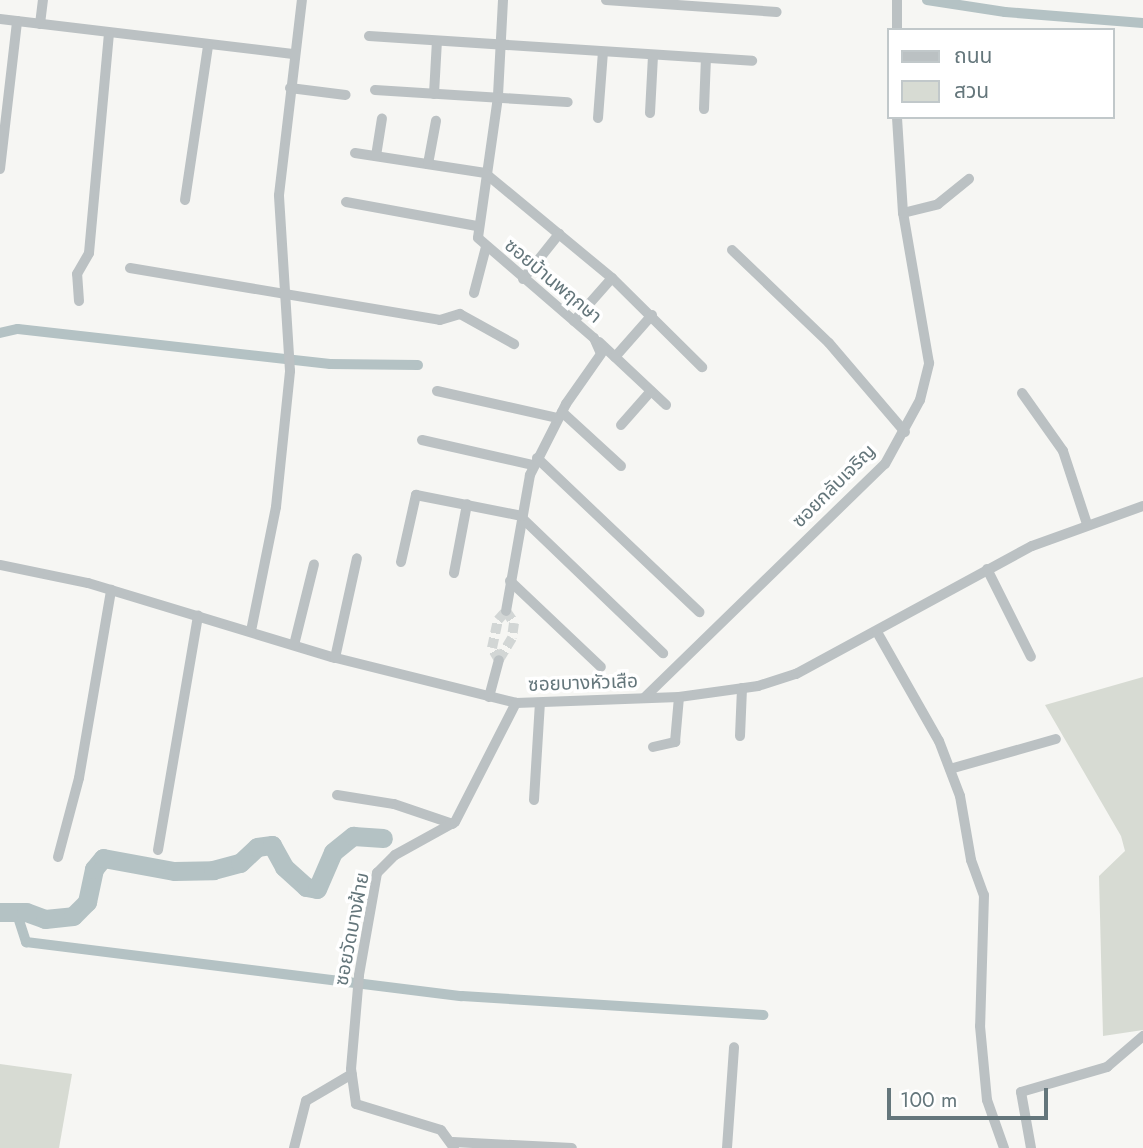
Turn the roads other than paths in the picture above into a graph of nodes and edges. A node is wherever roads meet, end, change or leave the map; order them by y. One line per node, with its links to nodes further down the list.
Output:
1 (43, 0): 9 (street)
2 (302, 0): 17 (street)
3 (503, 0): 14 (street, ซอยบ้านพฤกษา)
4 (606, 0): 6 (street)
5 (897, 1): 10 (street)
6 (777, 12)
7 (0, 19): 8 (street)
8 (17, 21): 9 (street); 35 (street)
9 (40, 24): 11 (street)
10 (897, 28)
11 (109, 34): 15 (street); 51 (street)
12 (369, 36): 13 (street)
13 (437, 41): 14 (street); 23 (street)
14 (500, 45): 16 (street); 25 (street, ซอยบ้านพฤกษา)
15 (208, 46): 17 (street); 39 (street)
16 (603, 52): 18 (street); 30 (street)
17 (295, 54): 21 (street)
18 (653, 55): 19 (street); 28 (street)
19 (706, 58): 20 (street); 27 (street)
20 (752, 61)
21 (290, 88): 24 (street); 49 (street)
22 (375, 90): 23 (street)
23 (434, 94): 25 (street)
24 (346, 95)
25 (498, 97): 26 (street); 37 (street, ซอยบ้านพฤกษา)
26 (568, 102)
27 (704, 109)
28 (650, 113)
29 (382, 118): 34 (street)
30 (598, 118)
31 (897, 119): 41 (street, ซอยกลับเจริญ)
32 (436, 121): 36 (street)
33 (355, 153): 34 (street)
34 (376, 156): 36 (street)
35 (0, 163)
36 (428, 164): 37 (street)
37 (485, 173): 42 (street, ซอยบ้านพฤกษา); 43 (street)
38 (969, 179): 41 (street)
39 (185, 200)
40 (346, 202): 42 (street)
41 (903, 213): 64 (street, ซอยกลับเจริญ)
42 (477, 226): 44 (street, ซอยบ้านพฤกษา)
43 (559, 234): 47 (street); 48 (street)
44 (485, 247): 48 (street, ซอยบ้านพฤกษา); 50 (street)
45 (732, 250): 64 (street)
46 (130, 268): 49 (street)
47 (612, 278): 52 (street); 53 (street)
48 (523, 279): 53 (street, ซอยบ้านพฤกษา)
49 (284, 292): 55 (street); 83 (street)
50 (474, 293)
51 (79, 301)
52 (652, 315): 56 (street); 57 (street)
53 (574, 321): 54 (street, ซอยบ้านพฤกษา)
54 (594, 338): 56 (street); 62 (street, ซอยบ้านพฤกษา)
55 (514, 344)
56 (615, 357): 59 (street)
57 (702, 367)
58 (437, 391): 62 (street)
59 (652, 391): 61 (street); 63 (street)
60 (1022, 393): 71 (street)
61 (666, 405)
62 (560, 415): 66 (street, ซอยบ้านพฤกษา); 67 (street)
63 (621, 425)
64 (905, 432): 94 (street, ซอยกลับเจริญ)
65 (422, 440): 66 (street)
66 (535, 462): 70 (street, ซอยบ้านพฤกษา); 81 (street)
67 (621, 466)
68 (467, 504): 70 (street); 73 (street); 77 (street)
69 (1143, 506): 71 (street, ซอยบางหัวเสือ)
70 (522, 516): 78 (street, ซอยบ้านพฤกษา); 86 (street)
71 (1087, 524): 76 (street, ซอยบางหัวเสือ)
72 (357, 558): 88 (street)
73 (401, 562)
74 (0, 565): 79 (street, ซอยบางหัวเสือ)
75 (314, 565): 85 (street)
76 (987, 569): 84 (street, ซอยบางหัวเสือ); 87 (street)
77 (454, 573)
78 (510, 581): 80 (street, ซอยบ้านพฤกษา); 90 (street)
79 (111, 590): 82 (street, ซอยบางหัวเสือ); 105 (street)
80 (506, 611)
81 (699, 612)
82 (198, 615): 83 (street, ซอยบางหัวเสือ); 104 (street)
83 (251, 631): 85 (street, ซอยบางหัวเสือ)
84 (877, 632): 91 (street, ซอยบางหัวเสือ); 100 (street)
85 (295, 645): 88 (street, ซอยบางหัวเสือ)
86 (663, 653)
87 (1031, 657)
88 (335, 658): 92 (street, ซอยบางหัวเสือ)
89 (499, 660): 92 (street)
90 (601, 667)
91 (742, 688): 93 (street, ซอยบางหัวเสือ); 97 (street)
92 (489, 697): 95 (street, ซอยบางหัวเสือ)
93 (679, 697): 94 (street, ซอยบางหัวเสือ); 99 (street)
94 (644, 698): 96 (street, ซอยบางหัวเสือ)
95 (516, 703): 96 (street, ซอยบางหัวเสือ); 103 (street)
96 (540, 703): 102 (street)
97 (740, 736)
98 (1056, 739): 100 (street)
99 (653, 747)
100 (950, 769): 113 (street)
101 (337, 795): 103 (street)
102 (534, 800)
103 (453, 824): 108 (street, ซอยวัดบางฝ้าย)
104 (158, 850)
105 (58, 857)
106 (1143, 1036): 114 (street)
107 (734, 1047): 112 (street)
108 (352, 1074): 109 (street, ซอยวัดบางฝ้าย); 110 (street)
109 (453, 1145): 111 (street)
110 (293, 1148)
111 (572, 1148)
112 (727, 1148)
113 (1004, 1148)
114 (1031, 1148)

